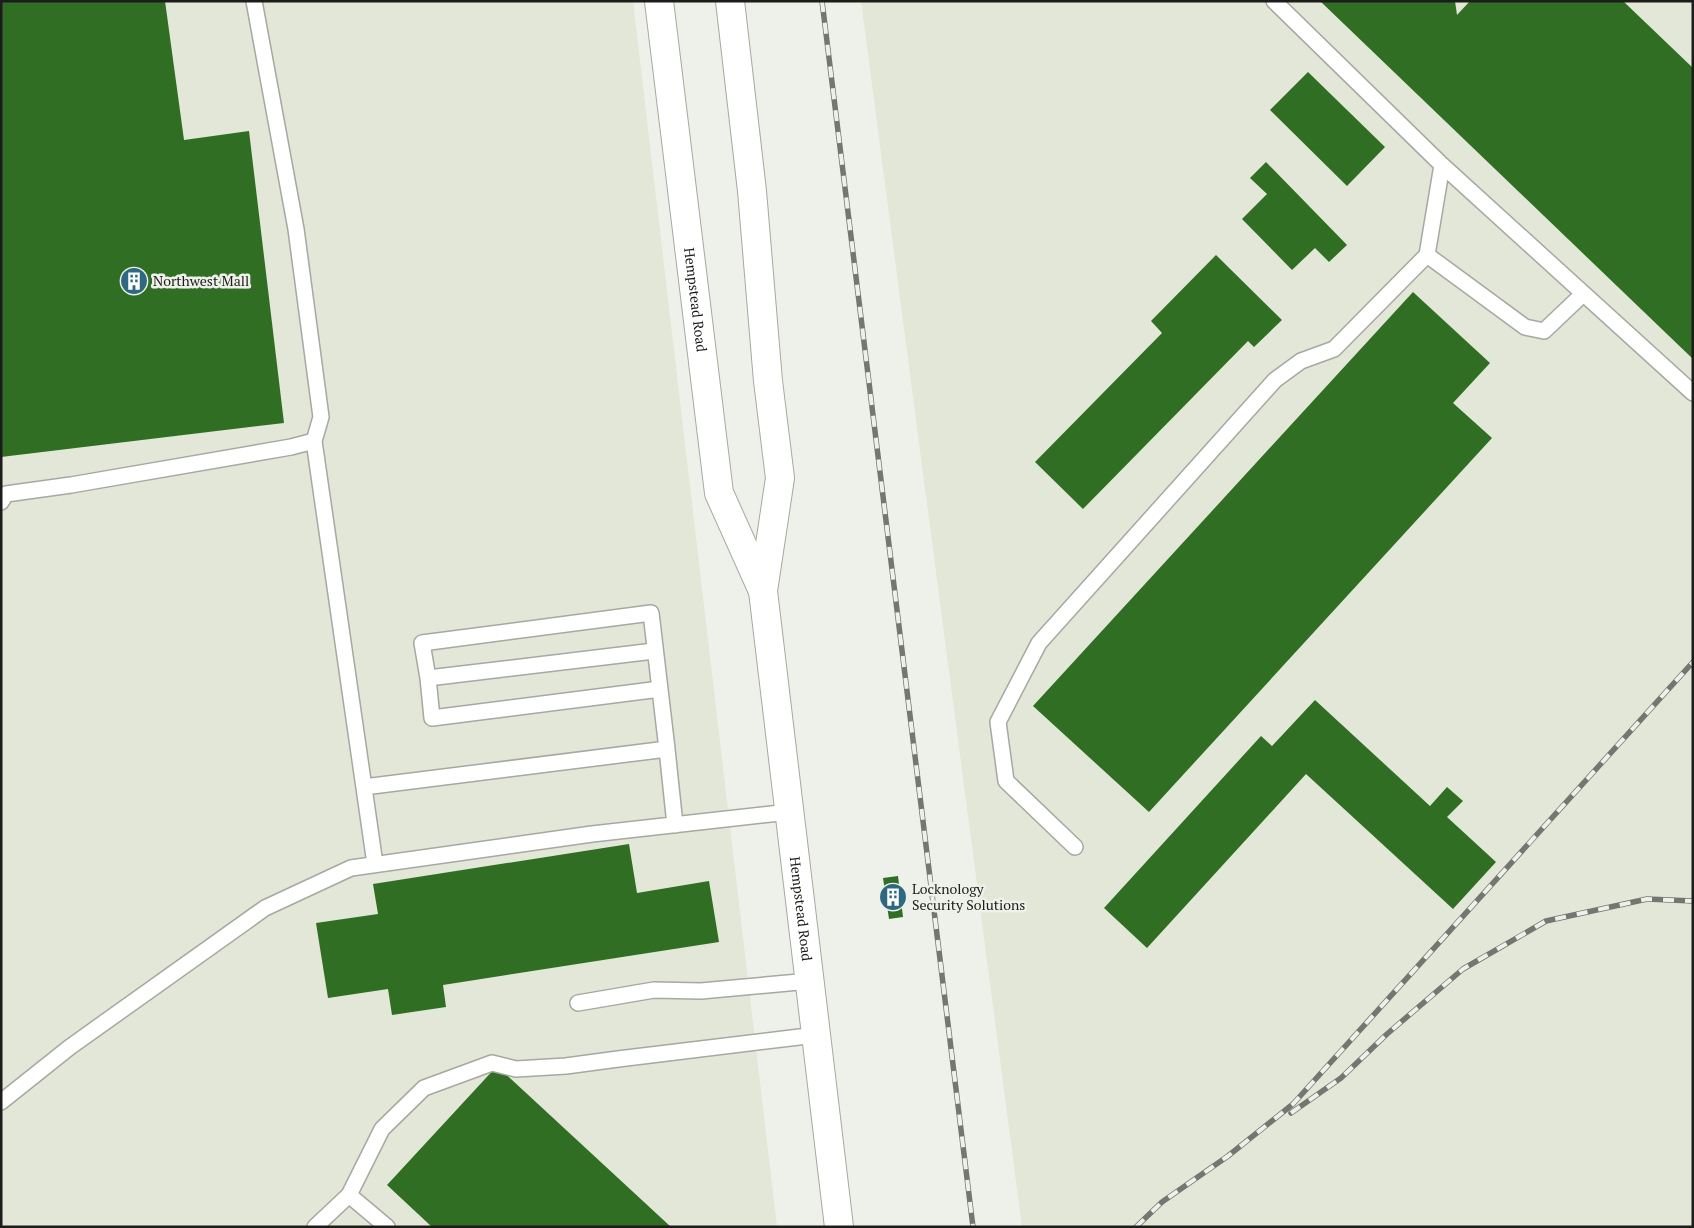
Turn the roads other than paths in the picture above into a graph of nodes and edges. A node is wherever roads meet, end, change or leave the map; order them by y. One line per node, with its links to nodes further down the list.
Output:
1 (254, 1): 9 (lane)
2 (659, 1): 11 (main road, Hempstead Road)
3 (730, 1): 11 (main road, Hempstead Road)
4 (1274, 1): 5 (lane)
5 (1442, 165): 6 (lane); 7 (lane)
6 (1426, 255): 7 (lane); 19 (lane)
7 (1583, 294): 8 (lane)
8 (1693, 393)
9 (314, 441): 10 (lane); 16 (lane)
10 (1, 502)
11 (763, 591): 17 (main road, Hempstead Road)
12 (654, 651): 13 (lane); 13 (lane); 14 (lane)
13 (428, 678): 14 (lane)
14 (660, 688): 15 (lane)
15 (667, 749): 16 (lane); 18 (lane)
16 (364, 787): 20 (lane)
17 (790, 812): 18 (lane); 21 (main road, Hempstead Road)
18 (674, 825): 20 (lane)
19 (1075, 847)
20 (375, 864): 24 (lane)
21 (810, 982): 22 (lane); 23 (main road, Hempstead Road)
22 (578, 1003)
23 (816, 1035): 25 (lane); 28 (main road, Hempstead Road)
24 (1, 1102)
25 (349, 1195): 26 (lane); 27 (lane)
26 (315, 1227)
27 (387, 1227)
28 (839, 1227)

